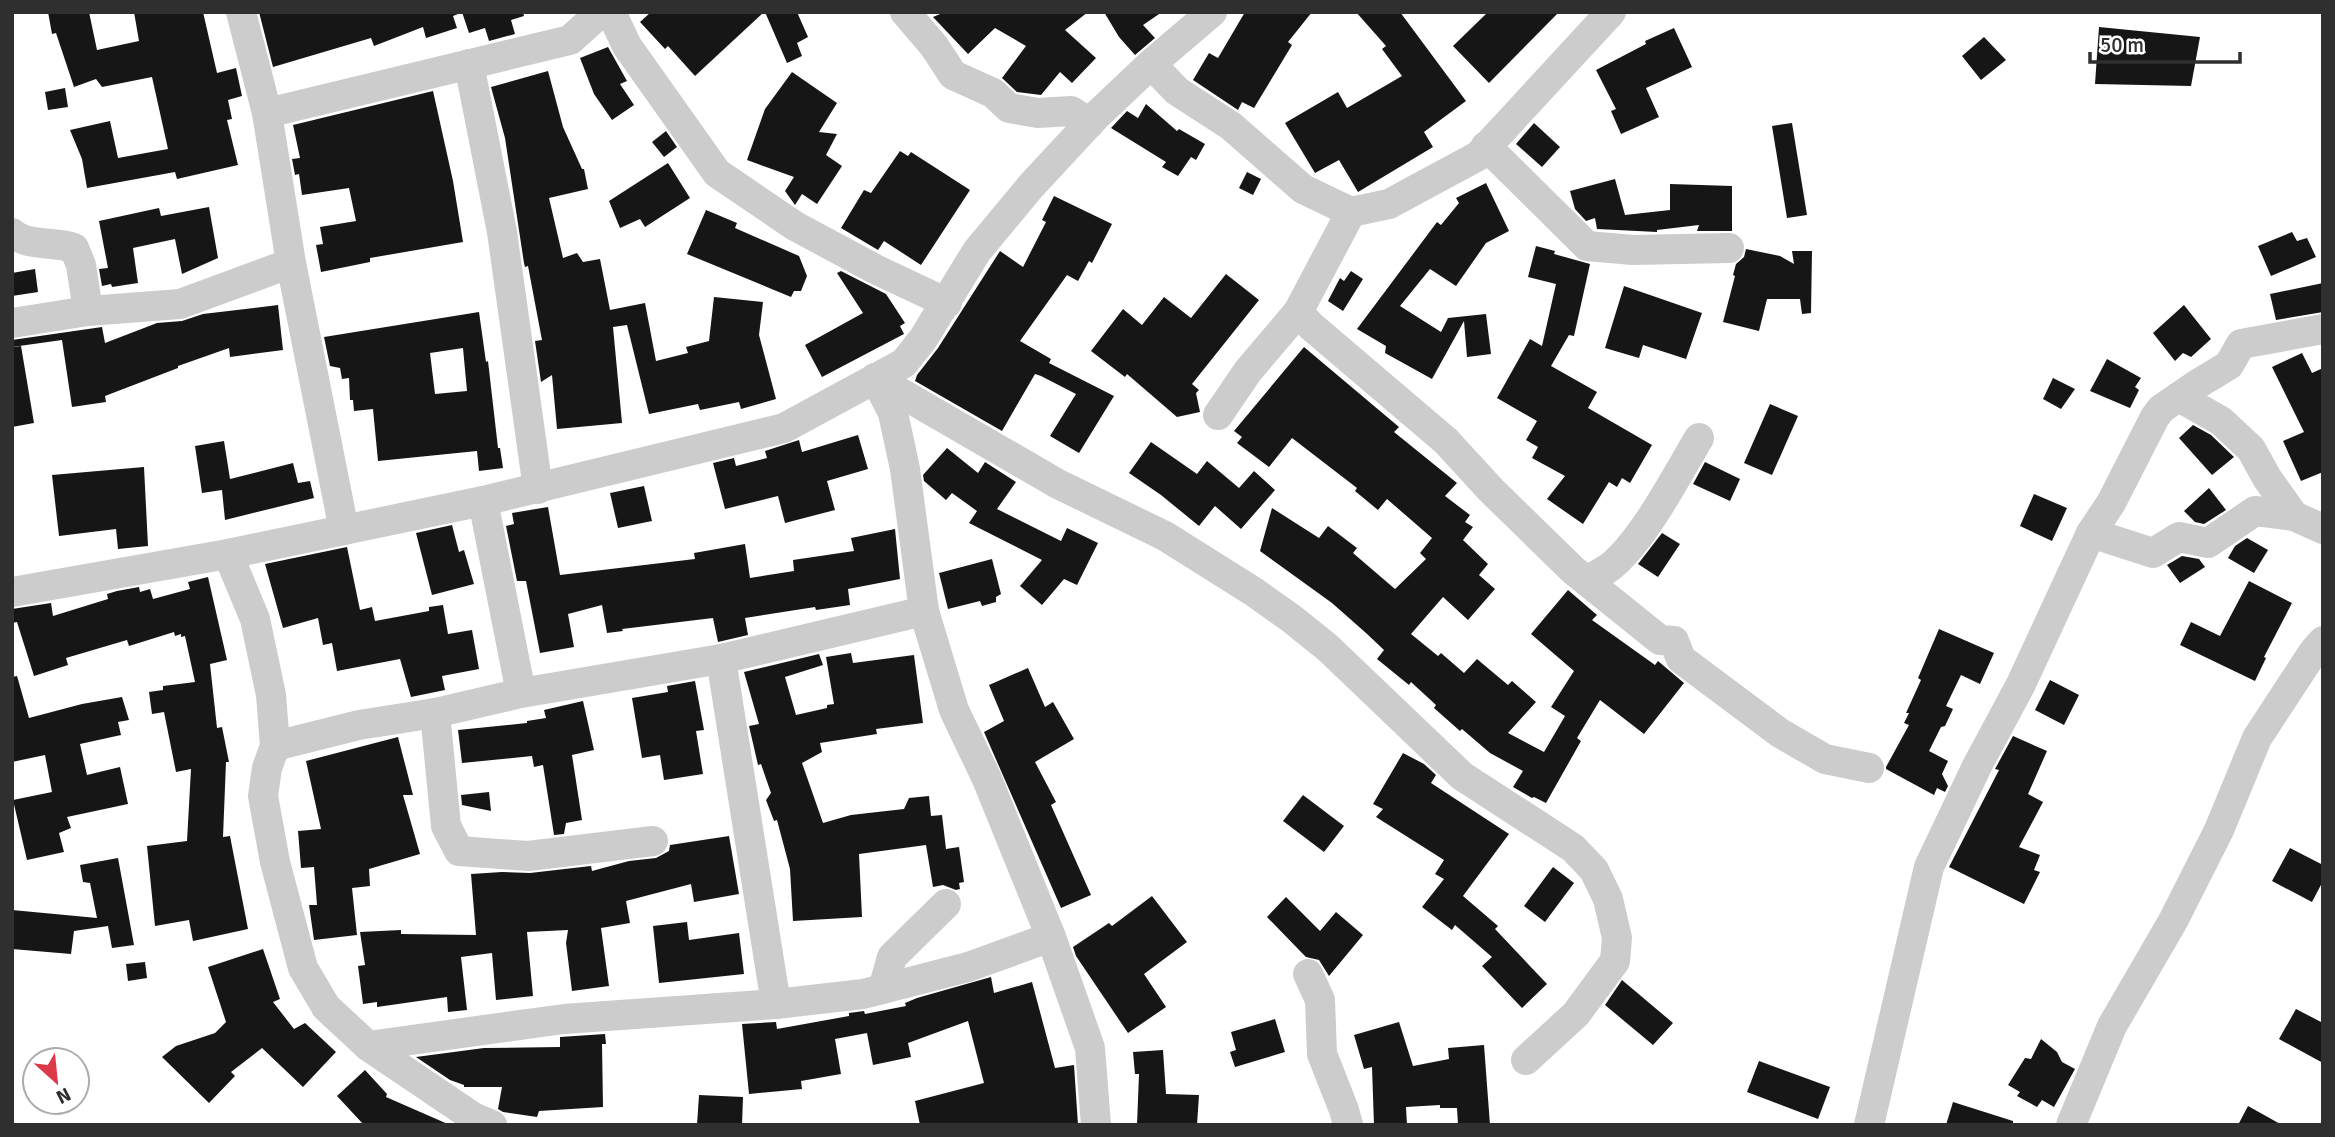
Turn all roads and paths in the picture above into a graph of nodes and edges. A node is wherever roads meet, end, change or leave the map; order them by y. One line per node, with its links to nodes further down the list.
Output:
1 (241, 12): 9 (street)
2 (601, 12): 7 (street)
3 (611, 12): 16 (street)
4 (905, 12): 10 (street)
5 (1212, 12): 8 (street)
6 (1611, 12): 11 (street)
7 (469, 64): 9 (street); 25 (street)
8 (1151, 64): 10 (street); 12 (street)
9 (267, 113): 15 (street)
10 (1090, 123): 16 (street)
11 (1486, 146): 12 (street); 14 (street)
12 (1351, 212): 18 (street)
13 (12, 233): 17 (street)
14 (1729, 248)
15 (291, 262): 17 (street); 29 (street)
16 (947, 303): 21 (street)
17 (88, 311): 19 (street)
18 (1298, 312): 23 (street); 32 (street)
19 (12, 323)
20 (2323, 329): 22 (street)
21 (874, 378): 25 (street); 34 (street); 48 (street)
22 (2179, 397): 27 (street); 30 (street)
23 (1218, 415)
24 (1699, 438): 32 (street)
25 (538, 489): 26 (street)
26 (483, 501): 29 (street); 37 (street)
27 (2294, 516): 28 (street); 30 (street)
28 (2323, 529)
29 (344, 530): 31 (street)
30 (2091, 533): 52 (street)
31 (228, 554): 33 (street); 39 (street)
32 (1587, 581): 40 (street)
33 (12, 592)
34 (924, 611): 36 (street); 43 (street)
35 (2323, 641): 53 (street)
36 (721, 659): 37 (street); 46 (street)
37 (522, 693): 38 (street)
38 (435, 713): 39 (street); 41 (street)
39 (275, 746): 47 (street)
40 (1869, 768)
41 (653, 841)
42 (946, 904): 45 (street)
43 (1051, 937): 45 (street); 50 (street)
44 (1308, 974): 51 (street)
45 (883, 989): 46 (street)
46 (776, 1004): 47 (street)
47 (368, 1046): 49 (street)
48 (1526, 1060)
49 (492, 1125)
50 (1096, 1125)
51 (1348, 1125)
52 (1869, 1125)
53 (2071, 1125)

